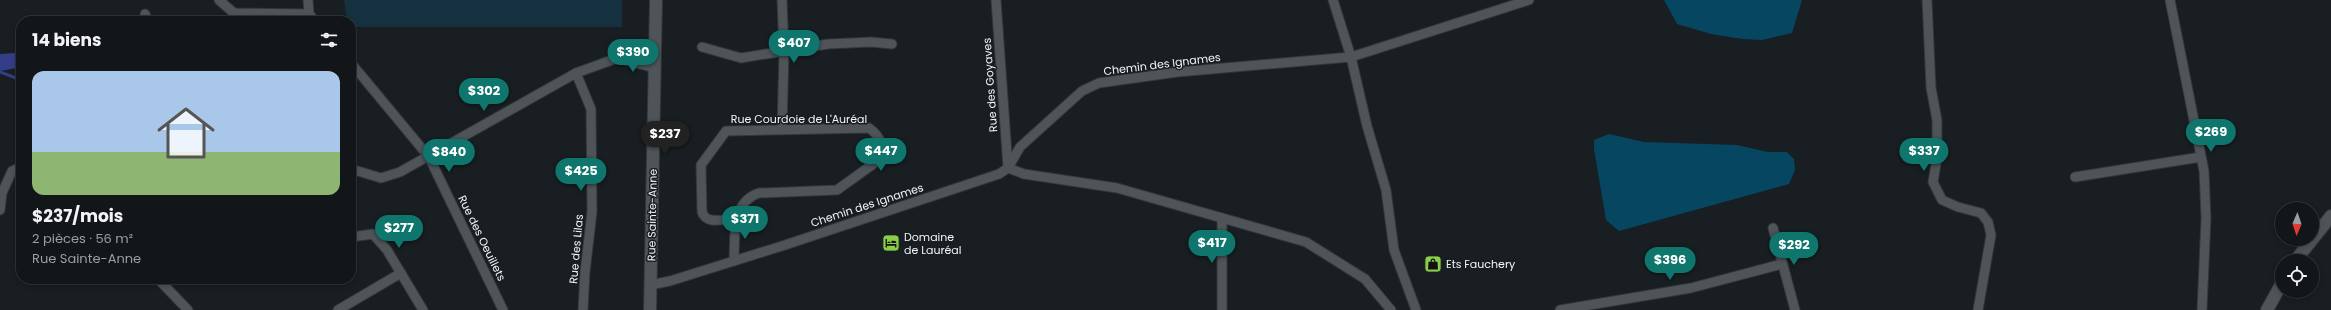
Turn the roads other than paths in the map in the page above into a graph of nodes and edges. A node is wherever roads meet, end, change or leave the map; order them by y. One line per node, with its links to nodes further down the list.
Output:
1 (219, 0): 10 (street)
2 (308, 0): 11 (street)
3 (656, 0): 12 (main road, Rue Sainte-Anne)
4 (782, 0): 15 (street)
5 (996, 0): 24 (street, Rue des Goyaves)
6 (1333, 0): 16 (street)
7 (1529, 0): 16 (street, Chemin des Ignames)
8 (1927, 0): 52 (street)
9 (2170, 0): 23 (street)
10 (281, 16)
11 (312, 16)
12 (656, 44): 17 (street); 18 (main road, Rue Sainte-Anne)
13 (892, 44): 15 (street)
14 (702, 47): 15 (street)
15 (784, 52): 21 (street)
16 (1351, 57): 24 (street, Chemin des Ignames); 49 (street)
17 (617, 58): 18 (street); 20 (street)
18 (655, 68): 39 (main road, Rue Sainte-Anne)
19 (356, 69): 22 (street, Rue des Oeuillets)
20 (576, 73): 22 (street); 45 (street, Rue des Lilas)
21 (782, 129): 31 (street, Rue Courdoie de L'Auréal); 31 (street, Rue Courdoie de L'Auréal)
22 (429, 157): 26 (street); 44 (street, Rue des Oeuillets)
23 (2201, 157): 27 (street); 53 (street)
24 (1008, 168): 30 (street); 35 (street, Chemin des Ignames)
25 (16, 169): 28 (street)
26 (356, 170)
27 (2075, 177)
28 (0, 210)
29 (2331, 216): 34 (main road)
30 (1222, 218): 47 (street); 48 (street)
31 (735, 219): 35 (street)
32 (1773, 228): 36 (street)
33 (356, 236): 37 (street)
34 (2301, 254)
35 (734, 261): 39 (street, Chemin des Ignames)
36 (1782, 264): 50 (street); 51 (street)
37 (401, 273): 42 (street); 43 (street)
38 (164, 284): 41 (street)
39 (650, 285): 46 (main road, Rue Sainte-Anne)
40 (2275, 296): 54 (main road)
41 (188, 310)
42 (338, 310)
43 (423, 310)
44 (503, 310)
45 (583, 310)
46 (650, 310)
47 (1222, 310)
48 (1391, 310)
49 (1416, 310)
50 (1560, 310)
51 (1795, 310)
52 (1978, 310)
53 (2202, 310)
54 (2267, 310)

